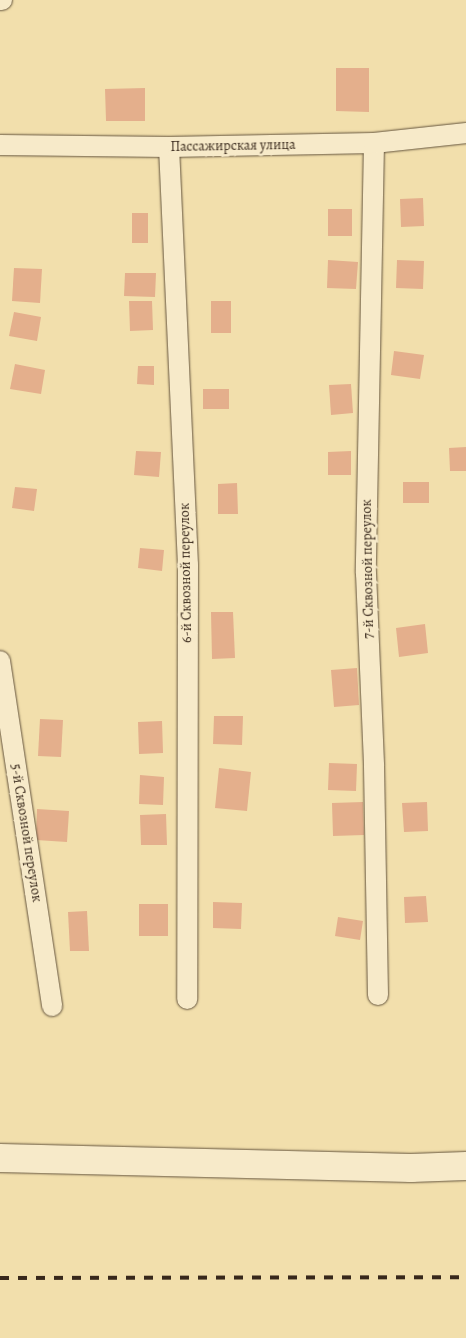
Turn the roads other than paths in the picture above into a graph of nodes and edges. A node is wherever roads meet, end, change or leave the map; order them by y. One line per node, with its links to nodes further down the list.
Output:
1 (466, 133): 2 (street, Пассажирская улица)
2 (374, 143): 4 (street, Пассажирская улица); 6 (street, 7-й Сквозной переулок)
3 (0, 145): 4 (street, Пассажирская улица)
4 (169, 147): 7 (street, 6-й Сквозной переулок)
5 (0, 660): 8 (street, 5-й Сквозной переулок)
6 (378, 995)
7 (187, 999)
8 (52, 1006)
9 (0, 1158): 10 (street)
10 (466, 1166)

